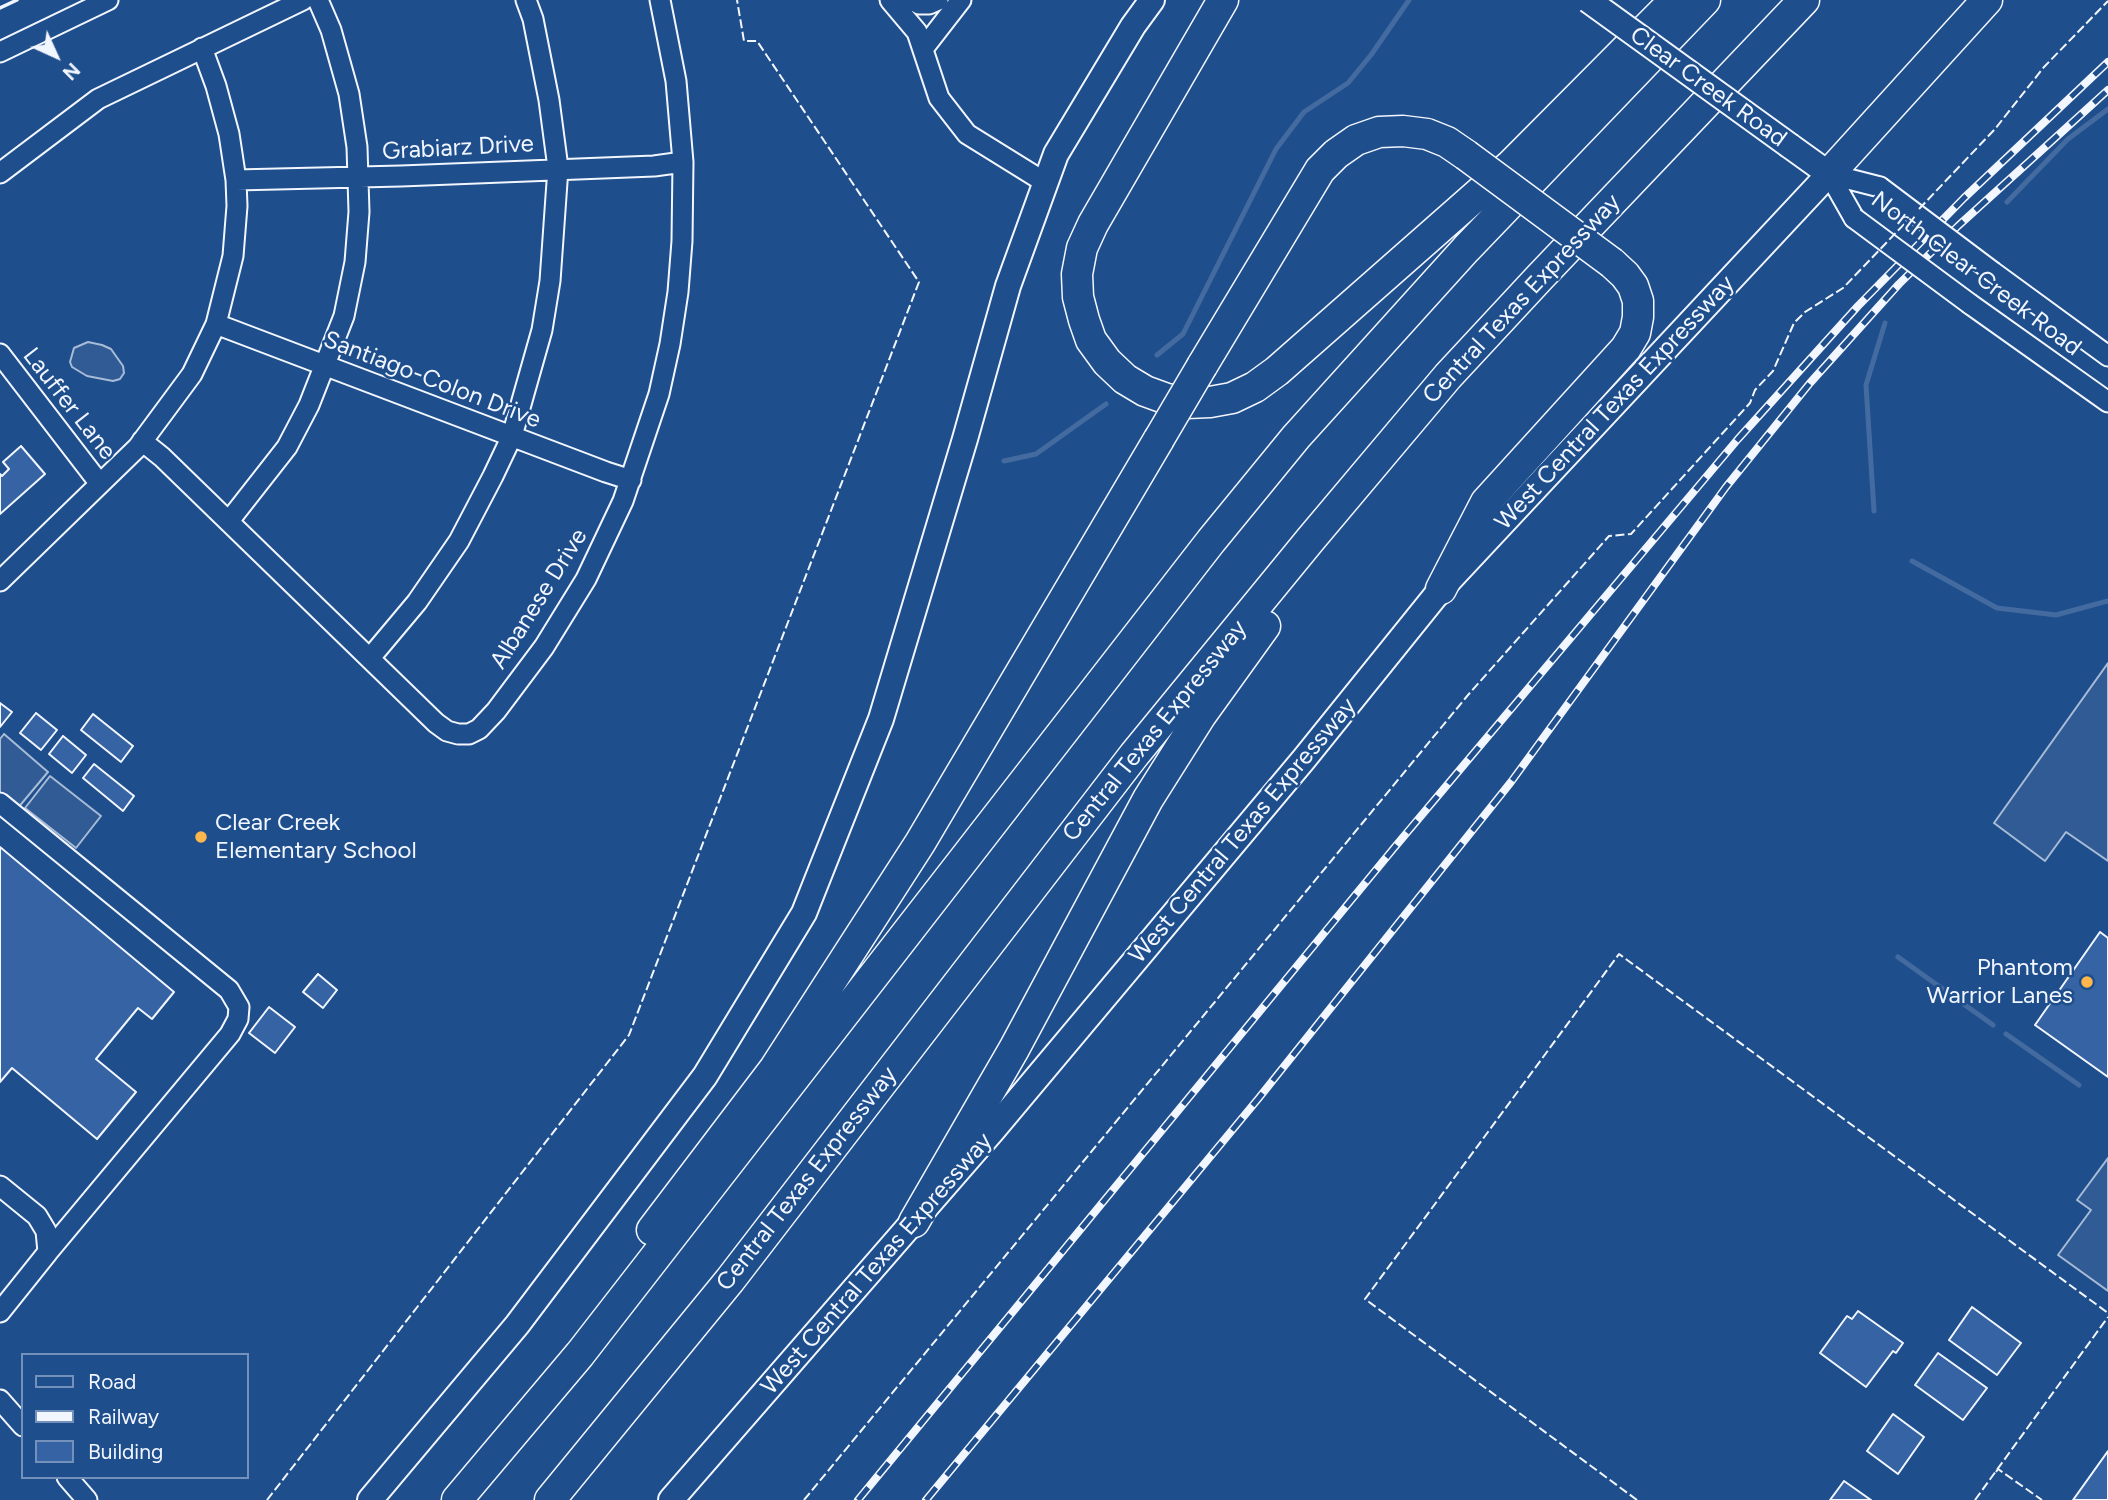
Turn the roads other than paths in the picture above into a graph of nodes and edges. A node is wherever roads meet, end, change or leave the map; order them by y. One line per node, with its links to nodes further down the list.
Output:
1 (108, 0): 19 (street)
2 (303, 0): 17 (street)
3 (318, 0): 24 (street)
4 (526, 0): 21 (street)
5 (660, 0): 20 (street, Albanese Drive)
6 (890, 0): 18 (street)
7 (912, 0): 8 (street)
8 (938, 0)
9 (961, 0): 18 (street)
10 (1152, 0): 26 (main road)
11 (1223, 0): 13 (highway)
12 (1588, 0): 23 (main road, Clear Creek Road, bridge)
13 (1675, 0)
14 (1705, 0): 46 (highway)
15 (1804, 0): 31 (highway, Central Texas Expressway)
16 (1987, 0): 23 (highway)
17 (202, 48): 22 (street); 25 (street)
18 (923, 49): 26 (street)
19 (0, 52)
20 (683, 162): 21 (street, Grabiarz Drive); 35 (street, Albanese Drive)
21 (558, 168): 24 (street, Grabiarz Drive); 33 (street)
22 (0, 173)
23 (1829, 173): 29 (street, North Clear Creek Road, bridge); 32 (street, North Clear Creek Road, bridge); 39 (main road, West Central Texas Expressway)
24 (359, 177): 25 (street, Grabiarz Drive); 30 (street)
25 (236, 180): 27 (street)
26 (1046, 183): 51 (main road)
27 (216, 324): 30 (street, Santiago-Colon Drive); 34 (street)
28 (0, 355): 36 (street, Lauffer Lane)
29 (2108, 356)
30 (326, 366): 33 (street, Santiago-Colon Drive); 37 (street)
31 (1448, 376): 43 (highway); 53 (highway, Central Texas Expressway)
32 (2108, 402)
33 (512, 436): 35 (street, Santiago-Colon Drive); 40 (street)
34 (142, 441): 36 (street); 37 (street, Albanese Drive)
35 (631, 480): 40 (street, Albanese Drive)
36 (100, 484): 38 (street)
37 (229, 521): 40 (street, Albanese Drive)
38 (4, 569)
39 (1441, 589): 43 (main road, West Central Texas Expressway); 46 (highway, bridge)
40 (370, 658)
41 (0, 803): 44 (street)
42 (0, 1186): 44 (street)
43 (914, 1222): 54 (main road, West Central Texas Expressway)
44 (48, 1252): 45 (street)
45 (0, 1312)
46 (580, 1354): 52 (highway)
47 (0, 1400): 48 (street)
48 (21, 1424)
49 (69, 1479): 50 (street)
50 (87, 1500)
51 (370, 1500)
52 (457, 1500)
53 (550, 1500)
54 (671, 1500)

